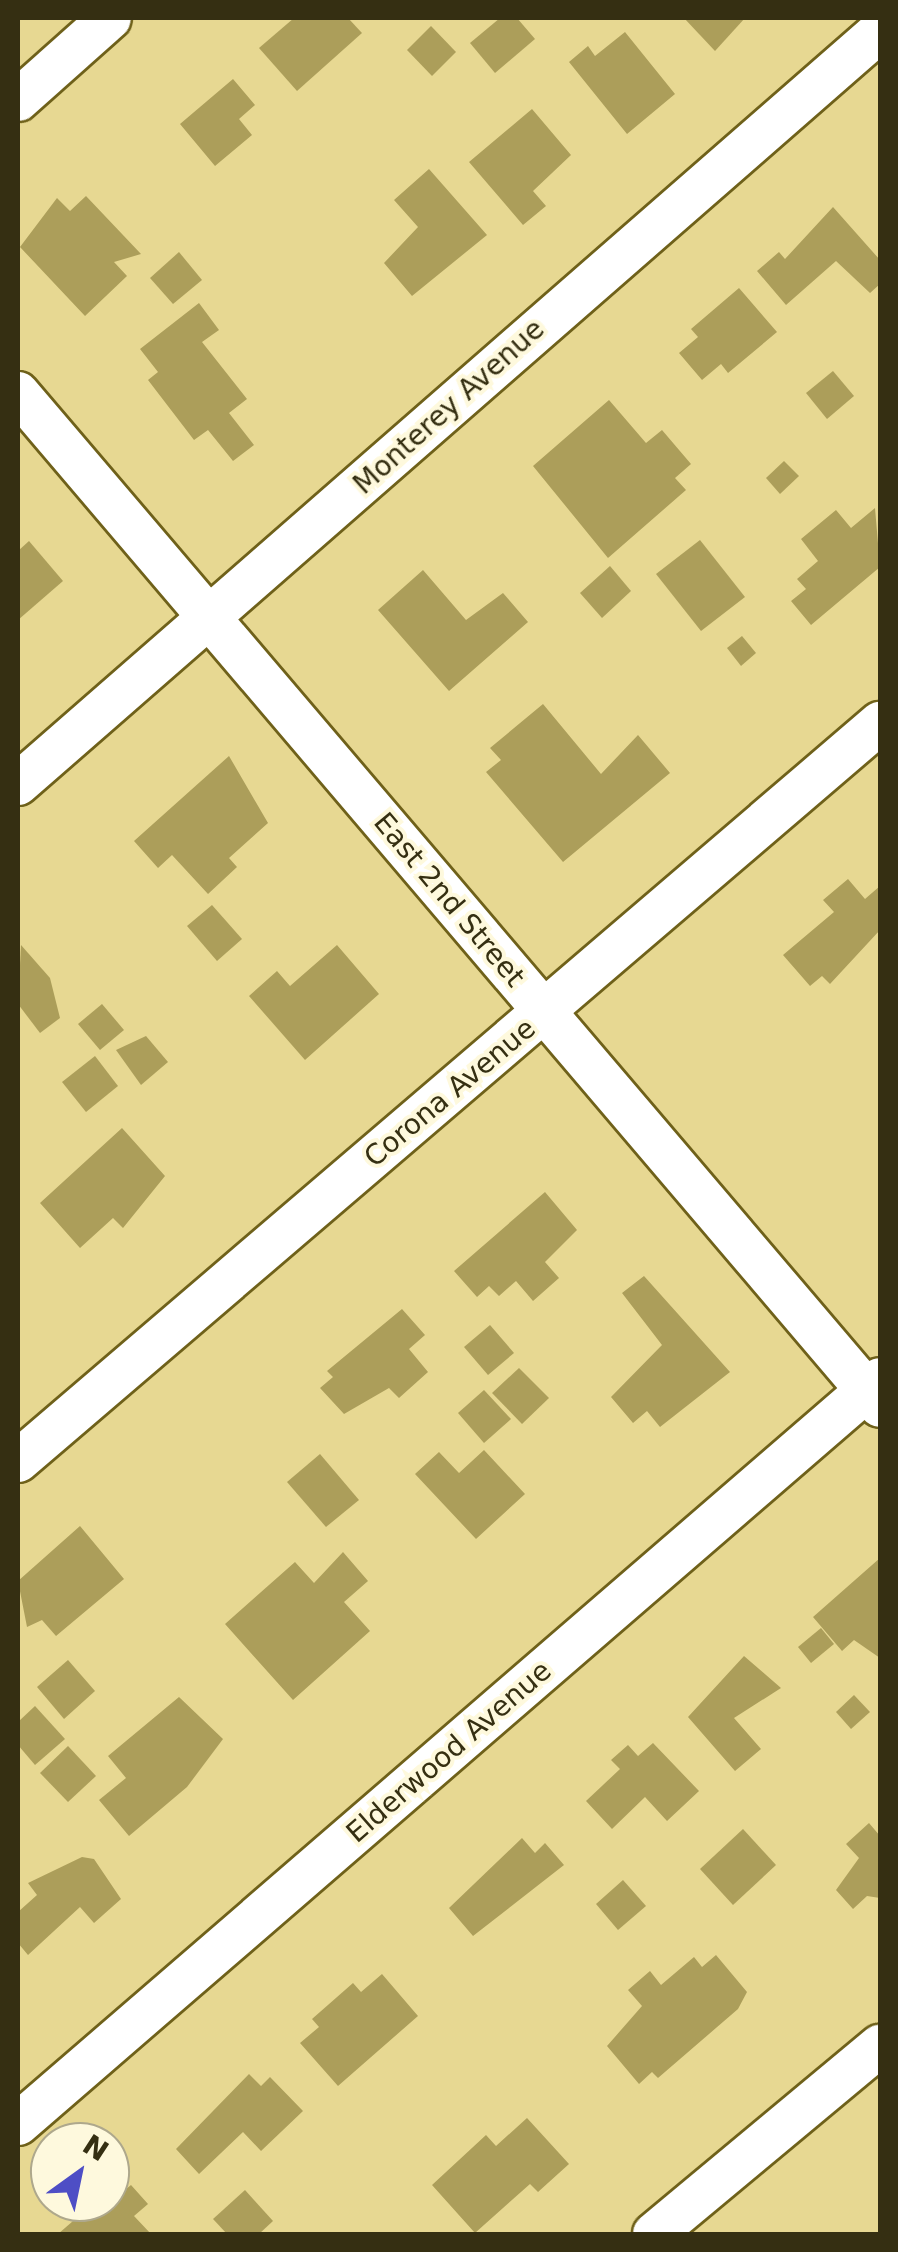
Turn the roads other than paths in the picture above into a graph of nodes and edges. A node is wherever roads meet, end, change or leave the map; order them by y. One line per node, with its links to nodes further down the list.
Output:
1 (110, 18): 3 (street)
2 (880, 30): 5 (street, Monterey Avenue)
3 (18, 100)
4 (18, 393): 5 (street, East 2nd Street)
5 (211, 619): 7 (street, Monterey Avenue); 8 (street, East 2nd Street)
6 (880, 723): 8 (street, Corona Avenue)
7 (18, 784)
8 (545, 1013): 9 (street, East 2nd Street); 10 (street, Corona Avenue)
9 (876, 1392): 12 (street, Elderwood Avenue)
10 (18, 1461)
11 (880, 2046): 13 (street)
12 (18, 2124)
13 (654, 2234)

